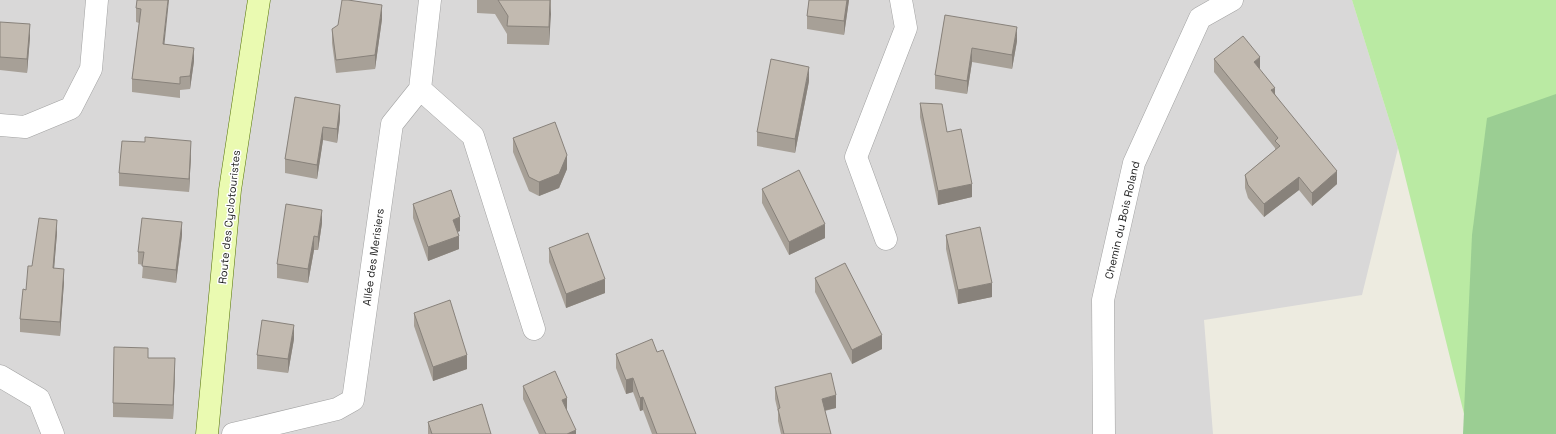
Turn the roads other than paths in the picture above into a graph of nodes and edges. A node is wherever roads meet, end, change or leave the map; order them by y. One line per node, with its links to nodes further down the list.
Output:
1 (97, 0): 7 (street)
2 (259, 0): 12 (street, Route des Cyclotouristes)
3 (430, 0): 6 (street)
4 (901, 0): 8 (street)
5 (1232, 0): 14 (street, Chemin du Bois Roland)
6 (420, 89): 9 (street); 13 (street, Allée des Merisiers)
7 (0, 125)
8 (886, 239)
9 (534, 329)
10 (0, 376): 11 (street)
11 (53, 434)
12 (209, 434)
13 (233, 434)
14 (1104, 434)

